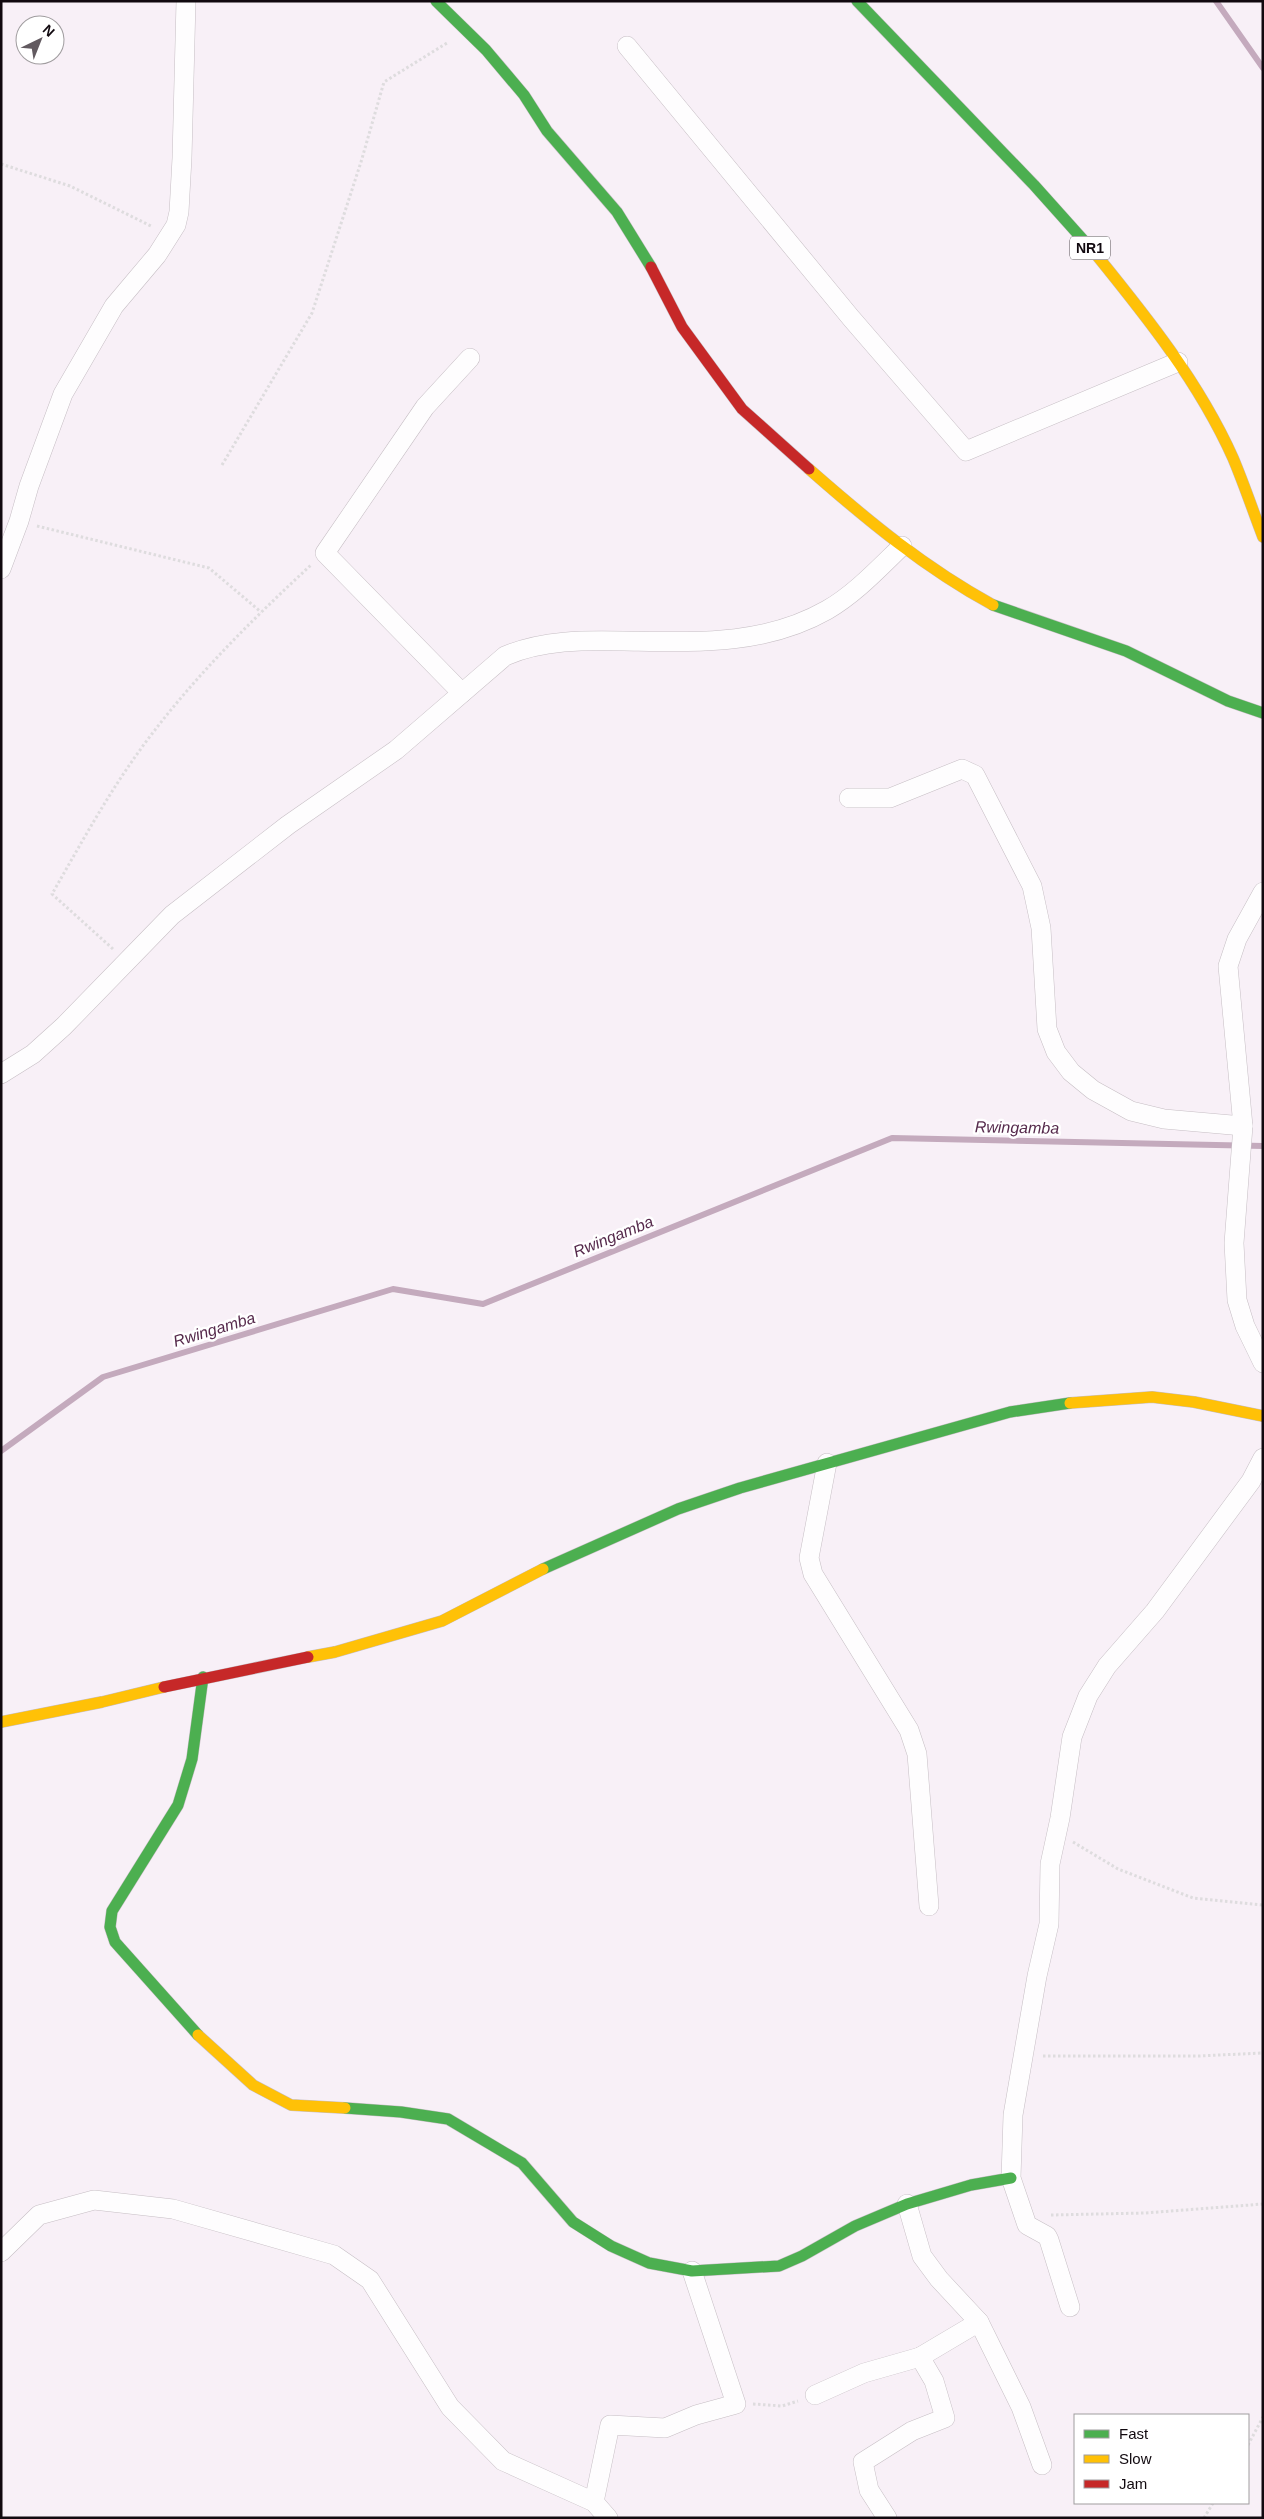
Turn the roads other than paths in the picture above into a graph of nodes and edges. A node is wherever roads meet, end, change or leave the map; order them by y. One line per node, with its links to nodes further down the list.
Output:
1 (186, 1): 9 (street)
2 (436, 1): 8 (main road)
3 (857, 1): 6 (main road, NR1)
4 (627, 46): 6 (street)
5 (470, 358): 10 (street)
6 (1178, 362): 7 (main road, NR1)
7 (1263, 537)
8 (902, 546): 10 (street); 11 (main road)
9 (1, 569)
10 (462, 692): 14 (street)
11 (1263, 713)
12 (849, 798): 15 (street)
13 (1263, 892): 15 (street)
14 (1, 1074)
15 (1243, 1126): 16 (street)
16 (1263, 1363)
17 (1263, 1416): 19 (main road)
18 (1263, 1458): 23 (street)
19 (828, 1463): 20 (main road); 22 (street)
20 (203, 1677): 21 (main road); 26 (main road)
21 (1, 1722)
22 (929, 1906)
23 (1011, 2178): 24 (main road); 27 (street)
24 (907, 2204): 26 (main road); 28 (street)
25 (1, 2252): 32 (street)
26 (692, 2271): 32 (street)
27 (1070, 2307)
28 (979, 2322): 29 (street); 31 (street)
29 (920, 2357): 30 (street); 34 (street)
30 (815, 2395)
31 (1042, 2465)
32 (594, 2502): 33 (street)
33 (608, 2518)
34 (887, 2518)

